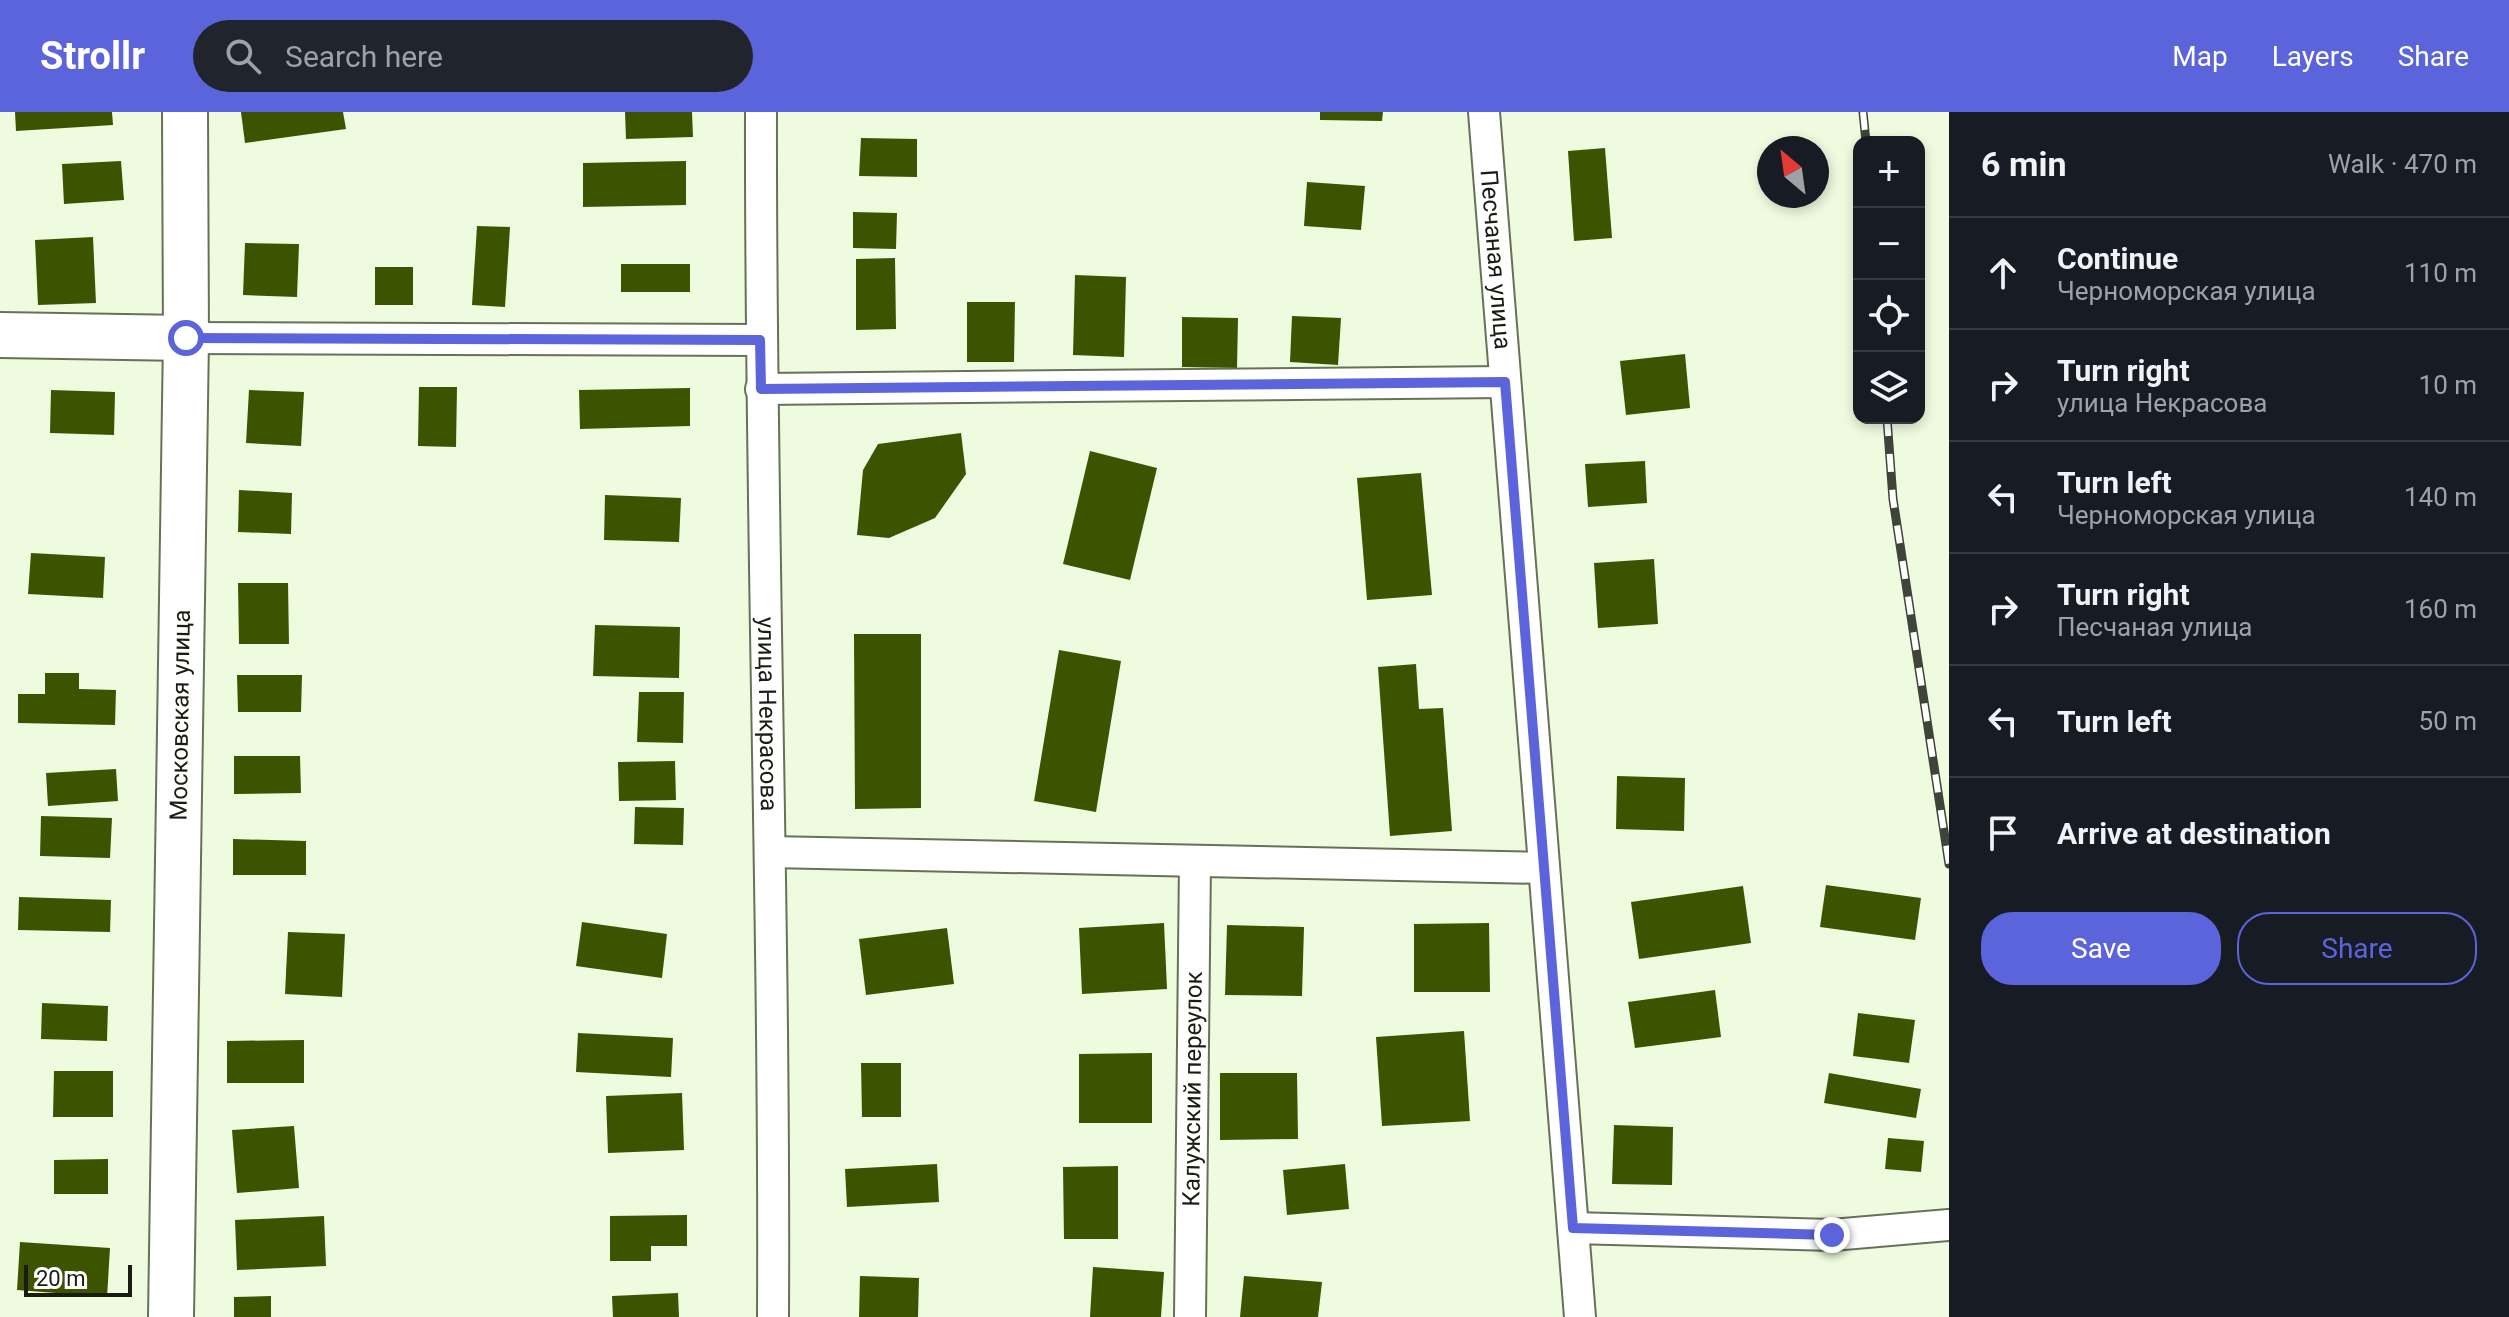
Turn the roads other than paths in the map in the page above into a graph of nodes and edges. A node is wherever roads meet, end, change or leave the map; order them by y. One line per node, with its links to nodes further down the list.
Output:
1 (185, 112): 5 (main road, Московская улица)
2 (761, 112): 6 (street, улица Некрасова)
3 (1484, 112): 7 (street, Песчаная улица)
4 (0, 335): 5 (main road)
5 (186, 338): 6 (street); 14 (main road, Московская улица)
6 (760, 340): 8 (street, улица Некрасова)
7 (1505, 382): 8 (street); 11 (street, Песчаная улица)
8 (761, 389): 9 (street, улица Некрасова)
9 (770, 852): 10 (street); 15 (street, улица Некрасова)
10 (1195, 861): 11 (street); 16 (street, Калужский переулок)
11 (1544, 868): 13 (street, Песчаная улица)
12 (1949, 1225): 13 (street)
13 (1573, 1228): 17 (street, Песчаная улица)
14 (171, 1317)
15 (773, 1317)
16 (1190, 1317)
17 (1580, 1317)

